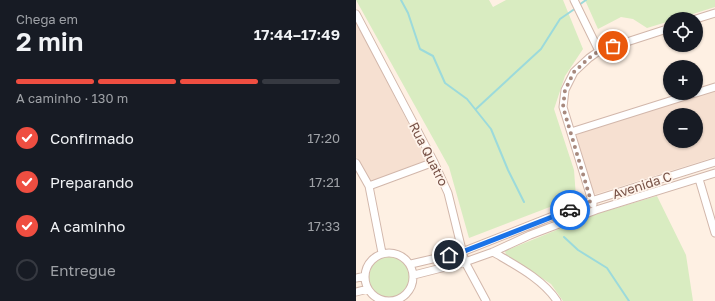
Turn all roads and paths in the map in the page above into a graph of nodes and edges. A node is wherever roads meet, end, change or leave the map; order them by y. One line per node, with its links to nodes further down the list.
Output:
1 (575, 1): 6 (street)
2 (715, 13): 4 (street)
3 (356, 14): 11 (street, Rua Quatro)
4 (703, 17)
5 (663, 30): 6 (street)
6 (599, 51): 10 (street)
7 (715, 87): 8 (street)
8 (703, 91)
9 (673, 100): 10 (street)
10 (571, 132): 17 (street)
11 (434, 162): 16 (street); 20 (street, Rua Quatro)
12 (715, 162): 17 (street, Avenida C)
13 (356, 163): 16 (street)
14 (715, 173): 15 (street, Avenida C)
15 (699, 179): 18 (street, Avenida C); 19 (street)
16 (368, 186): 22 (street)
17 (591, 201): 18 (street); 20 (street, Avenida C)
18 (596, 210): 21 (street, Avenida C)
19 (715, 233)
20 (462, 252): 23 (street, Rua Quatro); 24 (street, Avenida C)
21 (493, 252): 23 (street, Avenida C); 33 (street)
22 (382, 253): 24 (street); 26 (street)
23 (465, 262): 25 (street, Avenida C); 32 (street, Rua Quatro)
24 (411, 264): 25 (street)
25 (414, 275): 30 (street)
26 (365, 276): 27 (street); 28 (street)
27 (356, 278)
28 (368, 289): 29 (street); 31 (street)
29 (356, 292)
30 (406, 298): 31 (street)
31 (395, 301)
32 (486, 301)
33 (557, 301)

